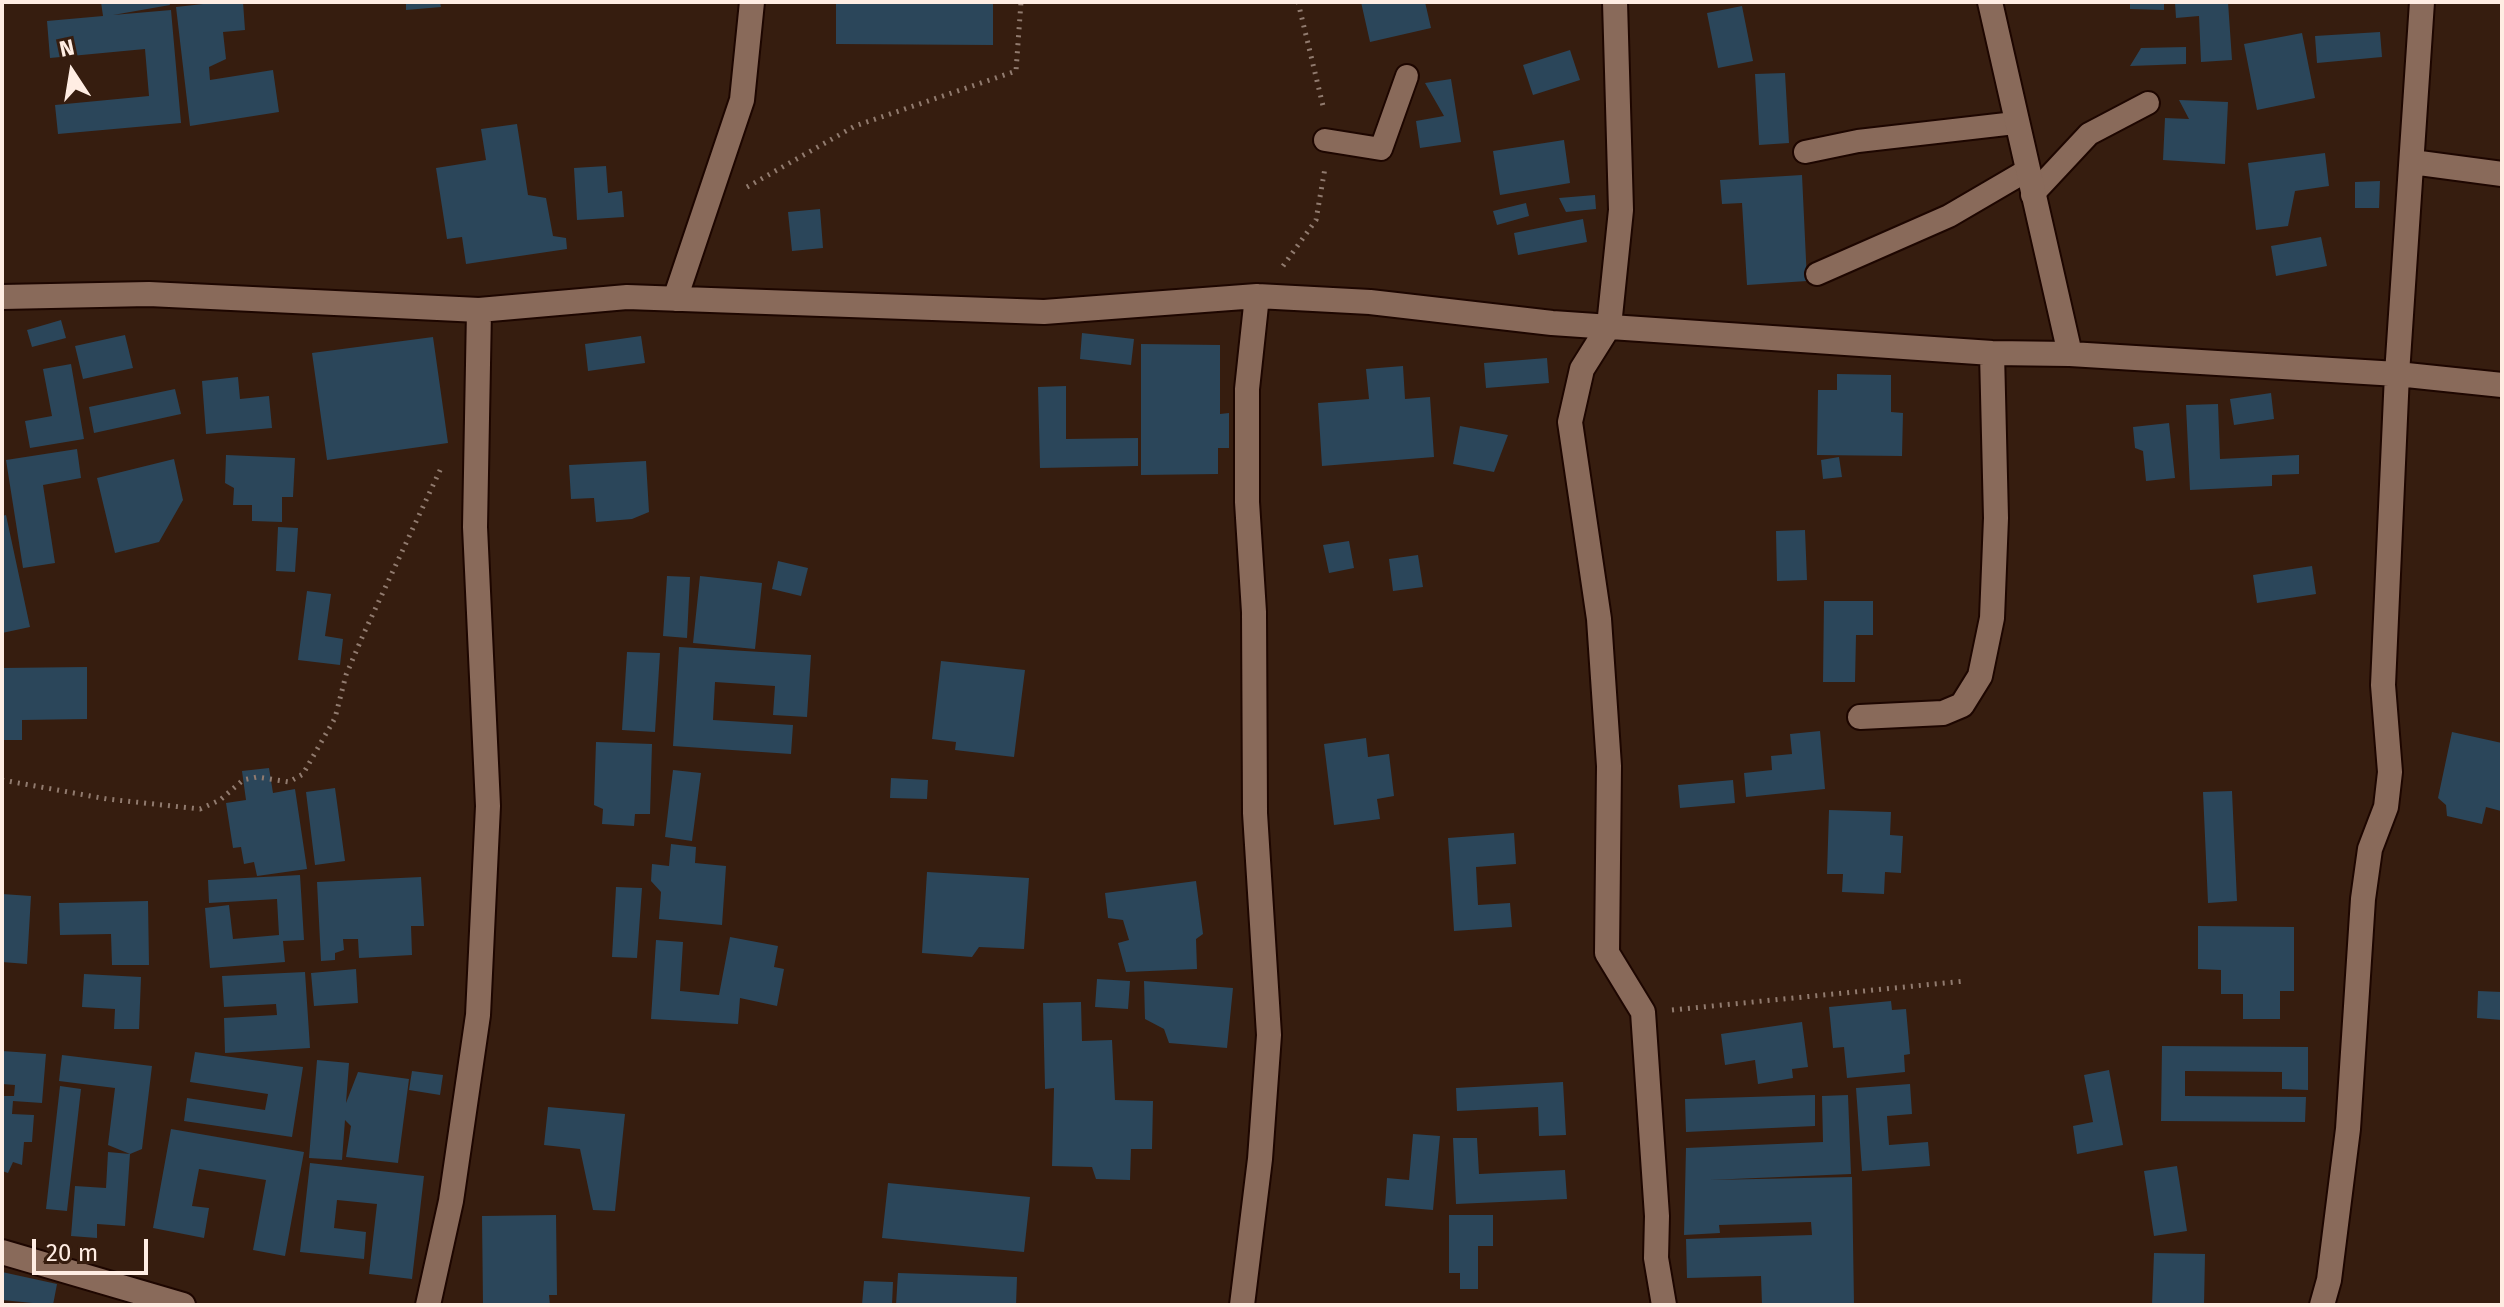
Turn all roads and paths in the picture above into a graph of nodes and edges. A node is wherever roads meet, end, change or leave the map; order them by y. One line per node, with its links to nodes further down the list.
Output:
1 (752, 2): 15 (street)
2 (1021, 2): 15 (path)
3 (1615, 2): 21 (street)
4 (1990, 2): 8 (street)
5 (2422, 2): 11 (street)
6 (1407, 76): 9 (lane)
7 (2148, 103): 14 (lane)
8 (2015, 123): 10 (lane); 12 (street)
9 (1325, 140)
10 (1805, 152)
11 (2412, 162): 13 (street); 24 (street)
12 (2026, 171): 14 (street); 16 (lane)
13 (2502, 174)
14 (2032, 195): 23 (street)
15 (706, 210): 19 (street)
16 (1817, 274)
17 (1257, 296): 19 (street); 21 (street); 34 (street)
18 (2, 297): 20 (street)
19 (675, 299): 20 (street)
20 (479, 310): 33 (street)
21 (1609, 326): 22 (street); 30 (street)
22 (1992, 353): 23 (street); 27 (street)
23 (2070, 354): 24 (street)
24 (2397, 374): 25 (street); 36 (street)
25 (2502, 385)
26 (447, 456): 28 (path)
27 (1860, 717)
28 (2, 780)
29 (1965, 981): 30 (path)
30 (1643, 1012): 35 (street)
31 (2, 1252): 32 (street)
32 (183, 1305)
33 (428, 1305)
34 (1242, 1305)
35 (1664, 1305)
36 (2322, 1305)

